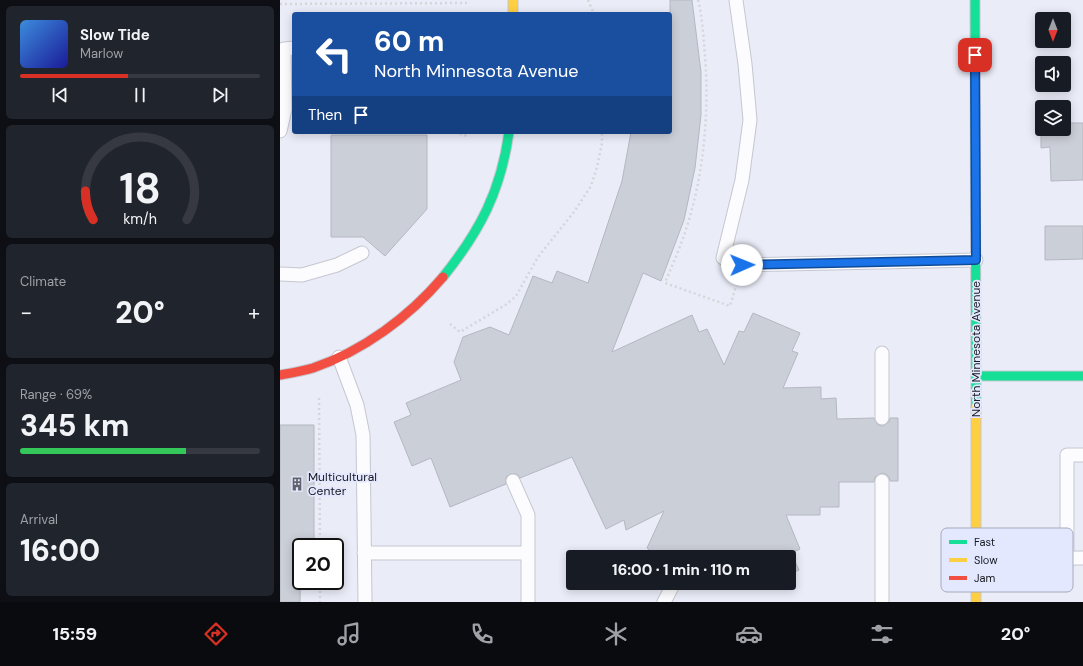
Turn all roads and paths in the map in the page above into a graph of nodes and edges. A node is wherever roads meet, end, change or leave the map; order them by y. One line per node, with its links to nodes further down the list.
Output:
1 (513, 0): 9 (main road)
2 (588, 0): 10 (path)
3 (698, 0): 19 (path)
4 (736, 0): 19 (lane)
5 (975, 0): 18 (main road, North Minnesota Avenue)
6 (394, 2): 7 (path); 8 (path)
7 (280, 4)
8 (468, 4)
9 (513, 12)
10 (593, 12)
11 (292, 48): 12 (lane)
12 (280, 131)
13 (461, 134): 16 (path)
14 (509, 134): 23 (main road)
15 (602, 134): 21 (path)
16 (467, 136)
17 (362, 253): 20 (lane)
18 (976, 260): 19 (lane); 25 (main road, North Minnesota Avenue)
19 (742, 265)
20 (280, 274)
21 (450, 324)
22 (882, 353): 28 (lane)
23 (339, 357): 24 (main road); 35 (lane)
24 (280, 375)
25 (976, 376): 26 (main road); 32 (main road, North Minnesota Avenue)
26 (1083, 376)
27 (319, 398): 34 (path)
28 (882, 418)
29 (1083, 455): 33 (lane)
30 (513, 481): 36 (lane)
31 (882, 482): 45 (lane)
32 (976, 528)
33 (1067, 528)
34 (320, 538)
35 (364, 553): 36 (lane); 42 (lane)
36 (528, 553): 43 (lane)
37 (1083, 558): 38 (lane)
38 (1073, 559)
39 (320, 590): 41 (path)
40 (670, 590): 44 (lane)
41 (320, 602)
42 (365, 602)
43 (528, 602)
44 (664, 602)
45 (882, 602)

